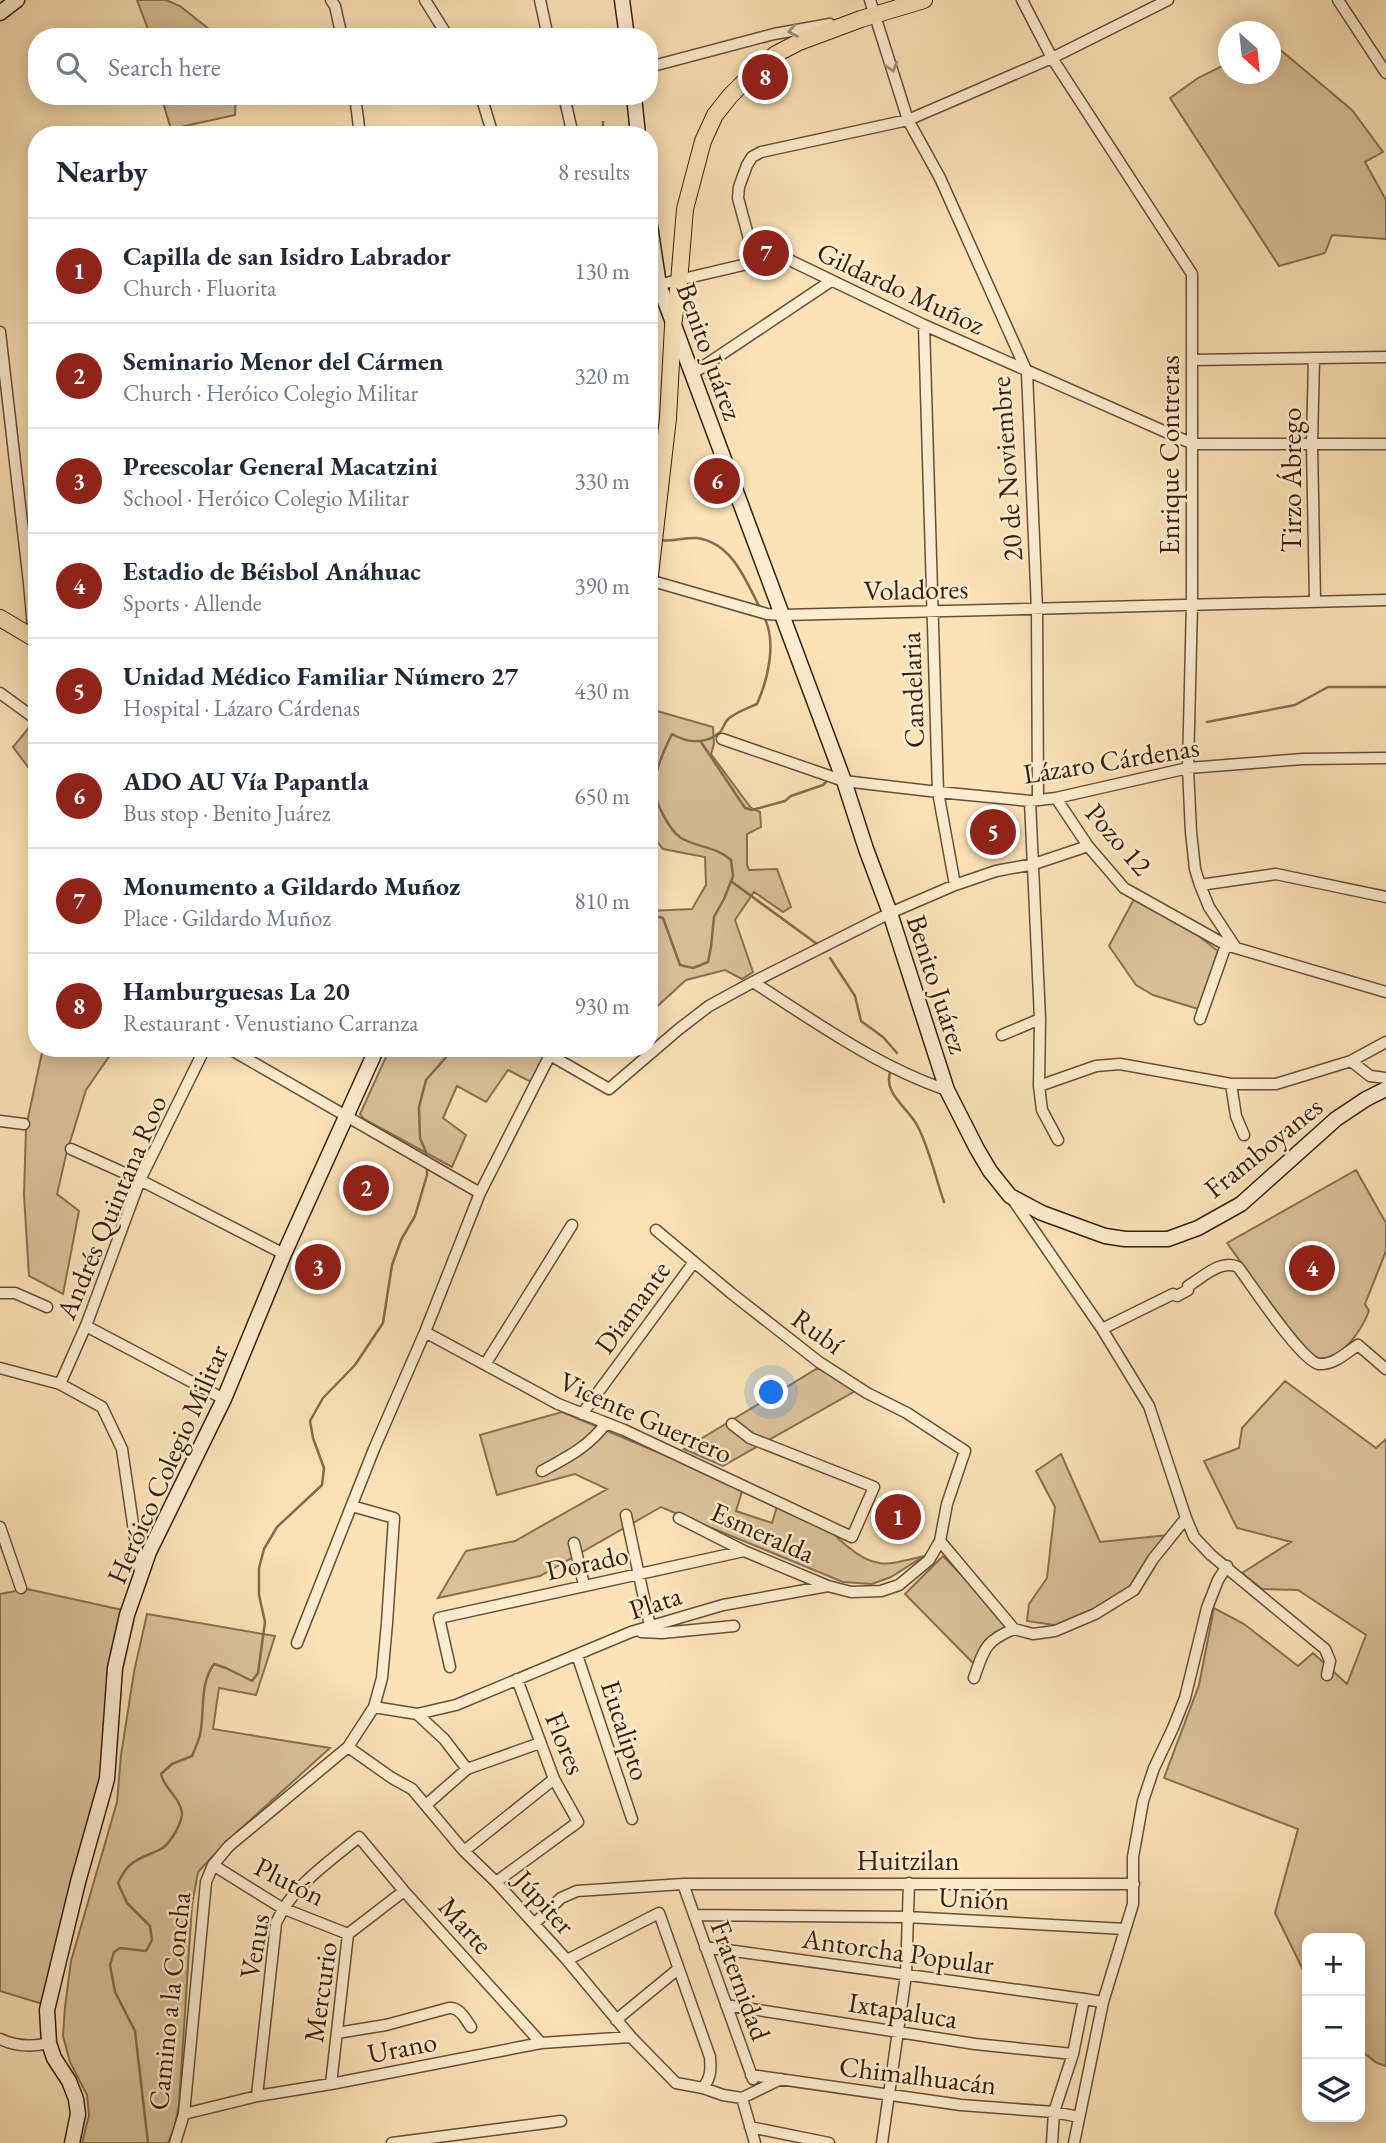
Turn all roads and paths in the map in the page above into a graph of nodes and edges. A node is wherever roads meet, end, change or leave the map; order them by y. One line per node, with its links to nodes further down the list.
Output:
1 (17, 0): 10 (street)
2 (331, 0): 12 (street)
3 (425, 0): 13 (street)
4 (540, 0): 14 (street)
5 (624, 0): 15 (street)
6 (924, 0): 11 (main road)
7 (1022, 0): 16 (street, Enrique Contreras)
8 (1168, 0): 16 (street)
9 (1338, 0): 18 (street)
10 (3, 8)
11 (869, 11): 17 (street, one-way to 17); 23 (street, 20 de Noviembre, one-way to 23); 32 (main road)
12 (340, 28)
13 (442, 28)
14 (544, 28)
15 (626, 28)
16 (1052, 58): 23 (street); 40 (street, Enrique Contreras)
17 (658, 65)
18 (1386, 73)
19 (356, 105): 24 (street)
20 (484, 105): 25 (street)
21 (566, 105): 26 (street)
22 (635, 105): 27 (street)
23 (908, 120): 28 (street); 41 (street, 20 de Noviembre)
24 (359, 126)
25 (490, 126)
26 (571, 126)
27 (637, 126)
28 (748, 235): 29 (street, Gildardo Muñoz); 30 (street)
29 (781, 256): 30 (street); 31 (street, Gildardo Muñoz)
30 (753, 264): 32 (street)
31 (831, 281): 35 (street, Gildardo Muñoz); 42 (street)
32 (680, 282): 33 (street); 36 (main road)
33 (658, 285)
34 (658, 294): 36 (street, Benito Juárez)
35 (924, 325): 41 (street, Gildardo Muñoz); 54 (street, Candelaria)
36 (673, 326): 42 (street, Benito Juárez); 43 (main road)
37 (0, 332): 48 (street)
38 (1386, 357): 39 (street)
39 (1314, 358): 40 (street); 46 (street, Tirzo Ábrego)
40 (1193, 360): 44 (street, Enrique Contreras)
41 (1027, 372): 44 (street, Gildardo Muñoz); 53 (street, 20 de Noviembre)
42 (692, 374): 43 (street); 55 (street, Benito Juárez)
43 (669, 378): 47 (main road)
44 (1193, 444): 46 (street, Gildardo Muñoz); 52 (street, Enrique Contreras)
45 (1386, 444): 46 (street, Gildardo Muñoz)
46 (1312, 445): 51 (street, Tirzo Ábrego)
47 (658, 506)
48 (28, 544)
49 (658, 584): 55 (street, Voladores)
50 (1386, 600): 51 (street, Voladores)
51 (1315, 601): 52 (street, Voladores)
52 (1192, 604): 53 (street, Voladores); 62 (street, Enrique Contreras)
53 (1037, 610): 54 (street, Voladores); 66 (street, 20 de Noviembre)
54 (932, 611): 55 (street, Voladores); 64 (street, Candelaria)
55 (783, 615): 63 (street, Benito Juárez)
56 (0, 618): 57 (main road)
57 (28, 635)
58 (0, 694): 59 (street)
59 (28, 714)
60 (722, 739): 63 (street, Lázaro Cárdenas)
61 (1386, 758): 62 (street, Lázaro Cárdenas)
62 (1188, 768): 65 (street, Lázaro Cárdenas); 70 (street, Enrique Contreras)
63 (844, 780): 64 (street, Lázaro Cárdenas); 72 (street, Benito Juárez)
64 (939, 793): 66 (street, Lázaro Cárdenas); 69 (street, Candelaria)
65 (1056, 798): 66 (street, Lázaro Cárdenas); 67 (street, Pozo 12)
66 (1034, 800): 68 (street, 20 de Noviembre)
67 (1088, 846): 68 (street); 73 (street, Pozo 12)
68 (1034, 864): 69 (street); 76 (street, 20 de Noviembre)
69 (956, 885): 72 (street)
70 (1200, 885): 71 (street); 73 (street, Enrique Contreras)
71 (1386, 897)
72 (890, 913): 74 (street); 92 (street, Benito Juárez)
73 (1231, 946): 75 (street, Pozo 12); 77 (street)
74 (753, 982): 80 (street); 92 (street)
75 (1386, 992)
76 (1040, 1019): 78 (street); 90 (street, 20 de Noviembre)
77 (1200, 1020)
78 (1002, 1035)
79 (1386, 1042): 87 (street)
80 (658, 1047)
81 (201, 1057): 99 (street, Andrés Quintana Roo)
82 (243, 1057): 93 (street)
83 (373, 1057): 93 (street, Heróico Colegio Militar)
84 (549, 1057): 100 (street)
85 (553, 1057): 86 (street)
86 (646, 1057)
87 (1351, 1060): 88 (street); 89 (street)
88 (1386, 1078)
89 (1231, 1084): 90 (street); 96 (street)
90 (1039, 1086): 97 (street, 20 de Noviembre)
91 (1386, 1089): 101 (street, Framboyanes)
92 (947, 1090): 101 (street, Benito Juárez)
93 (346, 1118): 100 (street); 104 (street, Heróico Colegio Militar)
94 (0, 1121): 95 (street)
95 (24, 1124)
96 (1244, 1135)
97 (1058, 1140)
98 (71, 1149): 99 (street)
99 (140, 1180): 104 (street); 108 (street, Andrés Quintana Roo)
100 (480, 1193): 110 (street)
101 (1010, 1196): 109 (street, Benito Juárez)
102 (572, 1225): 111 (street)
103 (656, 1230): 105 (street, Rubí)
104 (285, 1254): 115 (street, Heróico Colegio Militar)
105 (694, 1262): 116 (street, Diamante); 125 (street, Rubí)
106 (0, 1293): 107 (street)
107 (47, 1307)
108 (86, 1326): 114 (street, Andrés Quintana Roo); 115 (street)
109 (1102, 1329): 113 (street); 123 (street, Benito Juárez)
110 (425, 1332): 111 (street, Vicente Guerrero); 120 (street)
111 (486, 1363): 116 (street, Vicente Guerrero)
112 (0, 1368): 114 (street)
113 (1386, 1369)
114 (61, 1384): 129 (street)
115 (224, 1399): 129 (street, Heróico Colegio Militar)
116 (582, 1414): 117 (street, Vicente Guerrero)
117 (606, 1423): 118 (street, Vicente Guerrero); 119 (street)
118 (732, 1424)
119 (542, 1471)
120 (352, 1506): 138 (street); 144 (street, Camino a la Concha)
121 (626, 1515): 130 (street)
122 (679, 1518): 127 (street, Esmeralda)
123 (1186, 1518): 128 (street, Benito Juárez); 136 (street)
124 (0, 1527): 133 (street)
125 (940, 1541): 132 (street, Plata); 136 (street)
126 (574, 1543): 131 (street)
127 (744, 1551): 130 (street, Dorado); 132 (street, Esmeralda)
128 (1227, 1566): 141 (street, Benito Juárez); 158 (street)
129 (140, 1574): 179 (street, Heróico Colegio Militar)
130 (639, 1575): 131 (street, Dorado); 134 (street)
131 (584, 1585): 140 (street, Dorado)
132 (828, 1586): 134 (street, Plata)
133 (21, 1588)
134 (650, 1626): 137 (street, Plata)
135 (734, 1626): 137 (street)
136 (1014, 1629): 142 (street)
137 (631, 1632): 139 (street, Plata)
138 (297, 1643)
139 (577, 1655): 143 (street, Plata); 151 (street, Eucalipto)
140 (450, 1667)
141 (1327, 1675)
142 (974, 1678)
143 (517, 1679): 145 (street, Plata); 146 (street, Flores)
144 (374, 1707): 145 (street, Plata); 147 (street, Camino a la Concha)
145 (418, 1714): 148 (street)
146 (540, 1743): 148 (street); 149 (street, Flores)
147 (348, 1747): 150 (street, Júpiter); 154 (street, Camino a la Concha)
148 (467, 1769): 150 (street)
149 (554, 1779): 153 (street); 155 (street, Flores)
150 (426, 1805): 153 (street, Júpiter)
151 (632, 1819)
152 (359, 1837): 159 (street, Marte); 160 (street, Venus)
153 (464, 1851): 155 (street, Júpiter)
154 (212, 1865): 160 (street, Plutón); 191 (street, Camino a la Concha)
155 (496, 1882): 163 (street, Júpiter)
156 (909, 1883): 157 (street, Huitzilan); 158 (street, Huitzilan); 162 (street)
157 (683, 1884): 161 (street, Fraternidad); 163 (street, Huitzilan)
158 (1134, 1884): 164 (street)
159 (404, 1891): 165 (street, Mercurio); 180 (street, Marte)
160 (282, 1908): 165 (street, Plutón); 188 (street, Venus)
161 (694, 1916): 162 (street, Unión); 166 (street, Fraternidad)
162 (907, 1917): 164 (street, Unión); 169 (street)
163 (534, 1924): 167 (street, Júpiter)
164 (1125, 1929): 171 (street)
165 (348, 1934): 176 (street, Mercurio)
166 (705, 1947): 169 (street, Antorcha Popular); 172 (street, Fraternidad)
167 (566, 1960): 168 (street); 173 (street, Júpiter)
168 (678, 1969): 173 (street); 185 (street)
169 (906, 1975): 170 (street, Antorcha Popular); 175 (street)
170 (1084, 1999): 171 (street, Antorcha Popular); 181 (street)
171 (1103, 2002): 192 (street)
172 (726, 2005): 175 (street, Ixtapaluca); 182 (street, Fraternidad)
173 (616, 2020): 177 (street, Júpiter)
174 (471, 2027): 176 (street)
175 (898, 2032): 181 (street, Ixtapaluca); 187 (street)
176 (337, 2033): 184 (street, Mercurio)
177 (631, 2037): 180 (street, Urano); 185 (street, Júpiter)
178 (0, 2039): 179 (street)
179 (49, 2043): 195 (street)
180 (541, 2043): 184 (street, Urano)
181 (1073, 2054): 190 (street)
182 (751, 2075): 183 (street, Chimalhuacán); 186 (street, Fraternidad)
183 (781, 2080): 186 (street); 187 (street, Chimalhuacán)
184 (331, 2084): 188 (street, Urano)
185 (703, 2088): 189 (street, Júpiter)
186 (757, 2092): 189 (street)
187 (888, 2095): 190 (street, Chimalhuacán); 200 (street)
188 (257, 2096): 191 (street, Urano)
189 (742, 2098): 194 (street)
190 (1054, 2112): 192 (street, Chimalhuacán); 201 (street)
191 (184, 2114): 196 (street, Camino a la Concha)
192 (1079, 2117): 202 (street)
193 (561, 2121): 197 (street)
194 (750, 2127): 198 (street); 199 (street)
195 (72, 2143)
196 (175, 2143)
197 (392, 2143)
198 (755, 2143)
199 (829, 2143)
200 (881, 2143)
201 (1052, 2143)
202 (1074, 2143)

